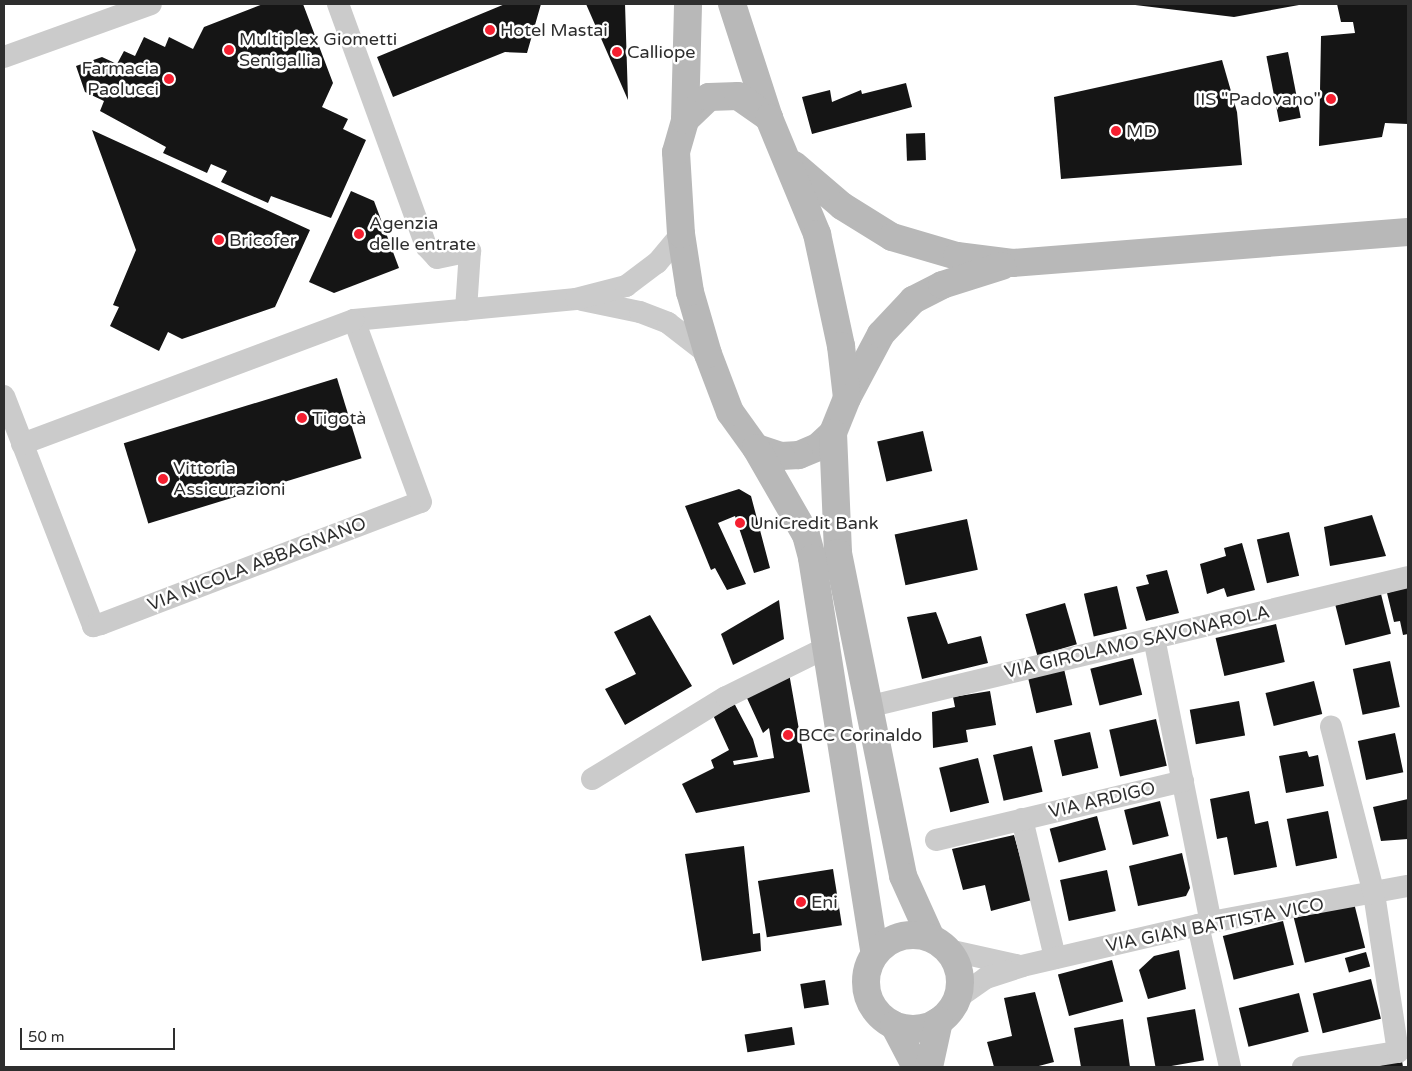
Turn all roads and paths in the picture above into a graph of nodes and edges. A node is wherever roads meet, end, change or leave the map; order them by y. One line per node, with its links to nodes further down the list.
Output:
1 (151, 4): 5 (street)
2 (338, 4): 13 (street)
3 (688, 4): 7 (main road)
4 (732, 4): 6 (main road)
5 (4, 57)
6 (769, 118): 7 (main road); 8 (main road)
7 (685, 120): 10 (main road)
8 (790, 160): 11 (main road); 17 (main road)
9 (1408, 232): 11 (main road)
10 (681, 234): 12 (street); 15 (main road)
11 (1013, 263): 17 (main road)
12 (576, 299): 13 (street); 15 (street)
13 (466, 310): 14 (street)
14 (354, 320): 19 (street); 19 (street, VIA NICOLA ABBAGNANO)
15 (708, 354): 20 (main road)
16 (4, 396): 19 (street, VIA NICOLA ABBAGNANO)
17 (847, 398): 18 (main road)
18 (834, 433): 20 (main road); 24 (main road)
19 (22, 444)
20 (756, 448): 23 (main road)
21 (1408, 577): 22 (street, VIA GIROLAMO SAVONAROLA)
22 (1154, 638): 24 (street, VIA GIROLAMO SAVONAROLA); 27 (street)
23 (829, 646): 26 (street); 34 (main road)
24 (867, 707): 33 (main road)
25 (1331, 726): 31 (street)
26 (592, 779)
27 (1183, 780): 28 (street, VIA ARDIGO); 32 (street)
28 (1022, 819): 29 (street, VIA ARDIGO); 35 (street)
29 (936, 840)
30 (1408, 886): 31 (street, VIA GIAN BATTISTA VICO)
31 (1374, 894): 32 (street, VIA GIAN BATTISTA VICO); 43 (street)
32 (1205, 923): 35 (street, VIA GIAN BATTISTA VICO); 42 (street)
33 (940, 944): 34 (main road); 36 (street, VIA GIAN BATTISTA VICO); 37 (main road)
34 (875, 954): 39 (main road)
35 (1056, 958): 36 (street, VIA GIAN BATTISTA VICO)
36 (1022, 966): 37 (street, VIA GIAN BATTISTA VICO)
37 (956, 999): 38 (main road)
38 (939, 1021): 39 (main road); 41 (main road)
39 (894, 1025): 40 (main road)
40 (916, 1067)
41 (929, 1067)
42 (1230, 1067)
43 (1302, 1067)

